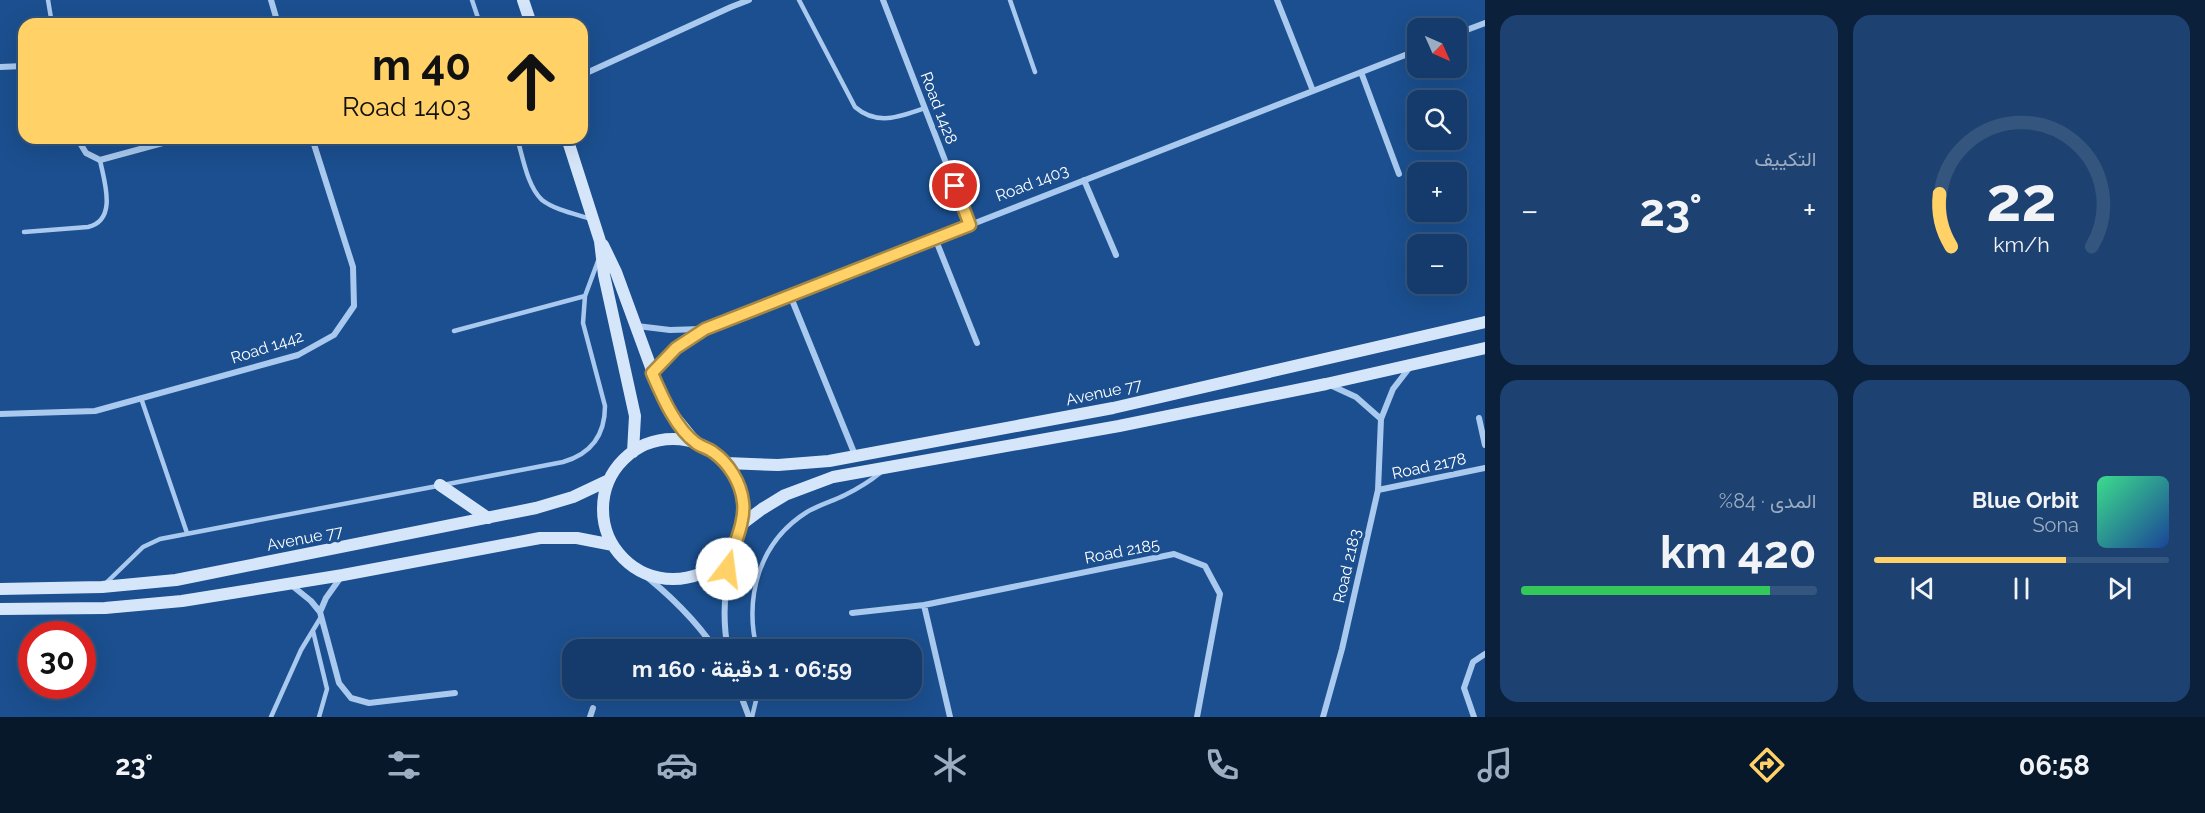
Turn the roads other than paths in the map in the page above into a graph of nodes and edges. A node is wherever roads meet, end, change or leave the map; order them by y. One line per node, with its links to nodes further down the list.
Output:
1 (48, 0): 10 (lane)
2 (271, 0): 11 (street)
3 (472, 0): 12 (lane)
4 (523, 0): 13 (street)
5 (749, 0): 19 (street)
6 (799, 0): 23 (lane)
7 (883, 0): 23 (street, Road 1428)
8 (1010, 0): 20 (lane)
9 (1277, 0): 22 (street)
10 (51, 18)
11 (276, 18)
12 (478, 18)
13 (529, 18)
14 (1485, 23): 15 (street)
15 (1467, 30)
16 (1407, 54): 21 (street, Road 1403)
17 (18, 66): 18 (street)
18 (0, 67)
19 (588, 72)
20 (1035, 72)
21 (1361, 72): 22 (street, Road 1403); 30 (street)
22 (1313, 91): 31 (street, Road 1403)
23 (925, 108): 33 (street, Road 1428)
24 (80, 144): 29 (street)
25 (158, 144): 29 (street)
26 (314, 144): 49 (street, Road 1442)
27 (519, 144): 32 (lane)
28 (569, 144): 32 (street)
29 (100, 159): 34 (lane)
30 (1399, 174)
31 (1084, 180): 33 (street, Road 1403); 37 (street, Road 1403)
32 (594, 220): 36 (street)
33 (970, 225): 35 (street, Road 1403)
34 (24, 232)
35 (935, 238): 38 (street, Road 1403); 44 (street)
36 (601, 247): 39 (lane); 41 (street); 55 (street)
37 (1116, 255)
38 (790, 295): 42 (street, Road 1403); 56 (street)
39 (585, 296): 43 (lane); 61 (lane)
40 (1485, 322): 56 (street, Avenue 77)
41 (636, 326): 42 (street, Road 1403); 47 (street)
42 (705, 329): 47 (street, Road 1403)
43 (454, 331)
44 (976, 343)
45 (1485, 348): 46 (street)
46 (1414, 363): 48 (street); 52 (street, Road 2183)
47 (652, 373): 53 (street)
48 (1326, 384): 52 (street); 58 (street)
49 (141, 398): 50 (street, Road 1442); 65 (lane)
50 (0, 414)
51 (1479, 418): 54 (street)
52 (1381, 419): 62 (street, Road 2183)
53 (696, 443): 55 (street); 57 (street)
54 (1485, 445)
55 (633, 452): 60 (street)
56 (855, 455): 57 (street, Avenue 77)
57 (726, 463): 64 (street)
58 (887, 467): 64 (street); 80 (lane)
59 (1485, 468): 62 (street, Road 2178)
60 (609, 480): 63 (street, Avenue 77); 66 (street)
61 (440, 485): 63 (street); 65 (lane)
62 (1378, 490): 92 (street, Road 2183)
63 (488, 518): 71 (street, Avenue 77)
64 (742, 524): 67 (street)
65 (187, 534): 71 (lane)
66 (613, 545): 68 (street); 69 (street)
67 (733, 546): 68 (street); 79 (street)
68 (638, 570): 78 (street)
69 (343, 574): 70 (street); 76 (street)
70 (289, 583): 74 (street); 76 (street)
71 (102, 587): 72 (street, Avenue 77)
72 (0, 589)
73 (924, 605): 75 (street, Road 2185); 90 (street); 91 (street, Road 2185)
74 (0, 609)
75 (852, 613)
76 (321, 614): 77 (lane); 82 (street)
77 (313, 631): 86 (lane); 87 (lane)
78 (708, 639)
79 (727, 639)
80 (755, 639)
81 (1485, 654): 93 (street)
82 (455, 693)
83 (743, 699): 89 (street)
84 (756, 699): 89 (lane)
85 (593, 708): 88 (street)
86 (271, 717)
87 (319, 717)
88 (590, 717)
89 (750, 717)
90 (950, 717)
91 (1197, 717)
92 (1323, 717)
93 (1474, 717)

